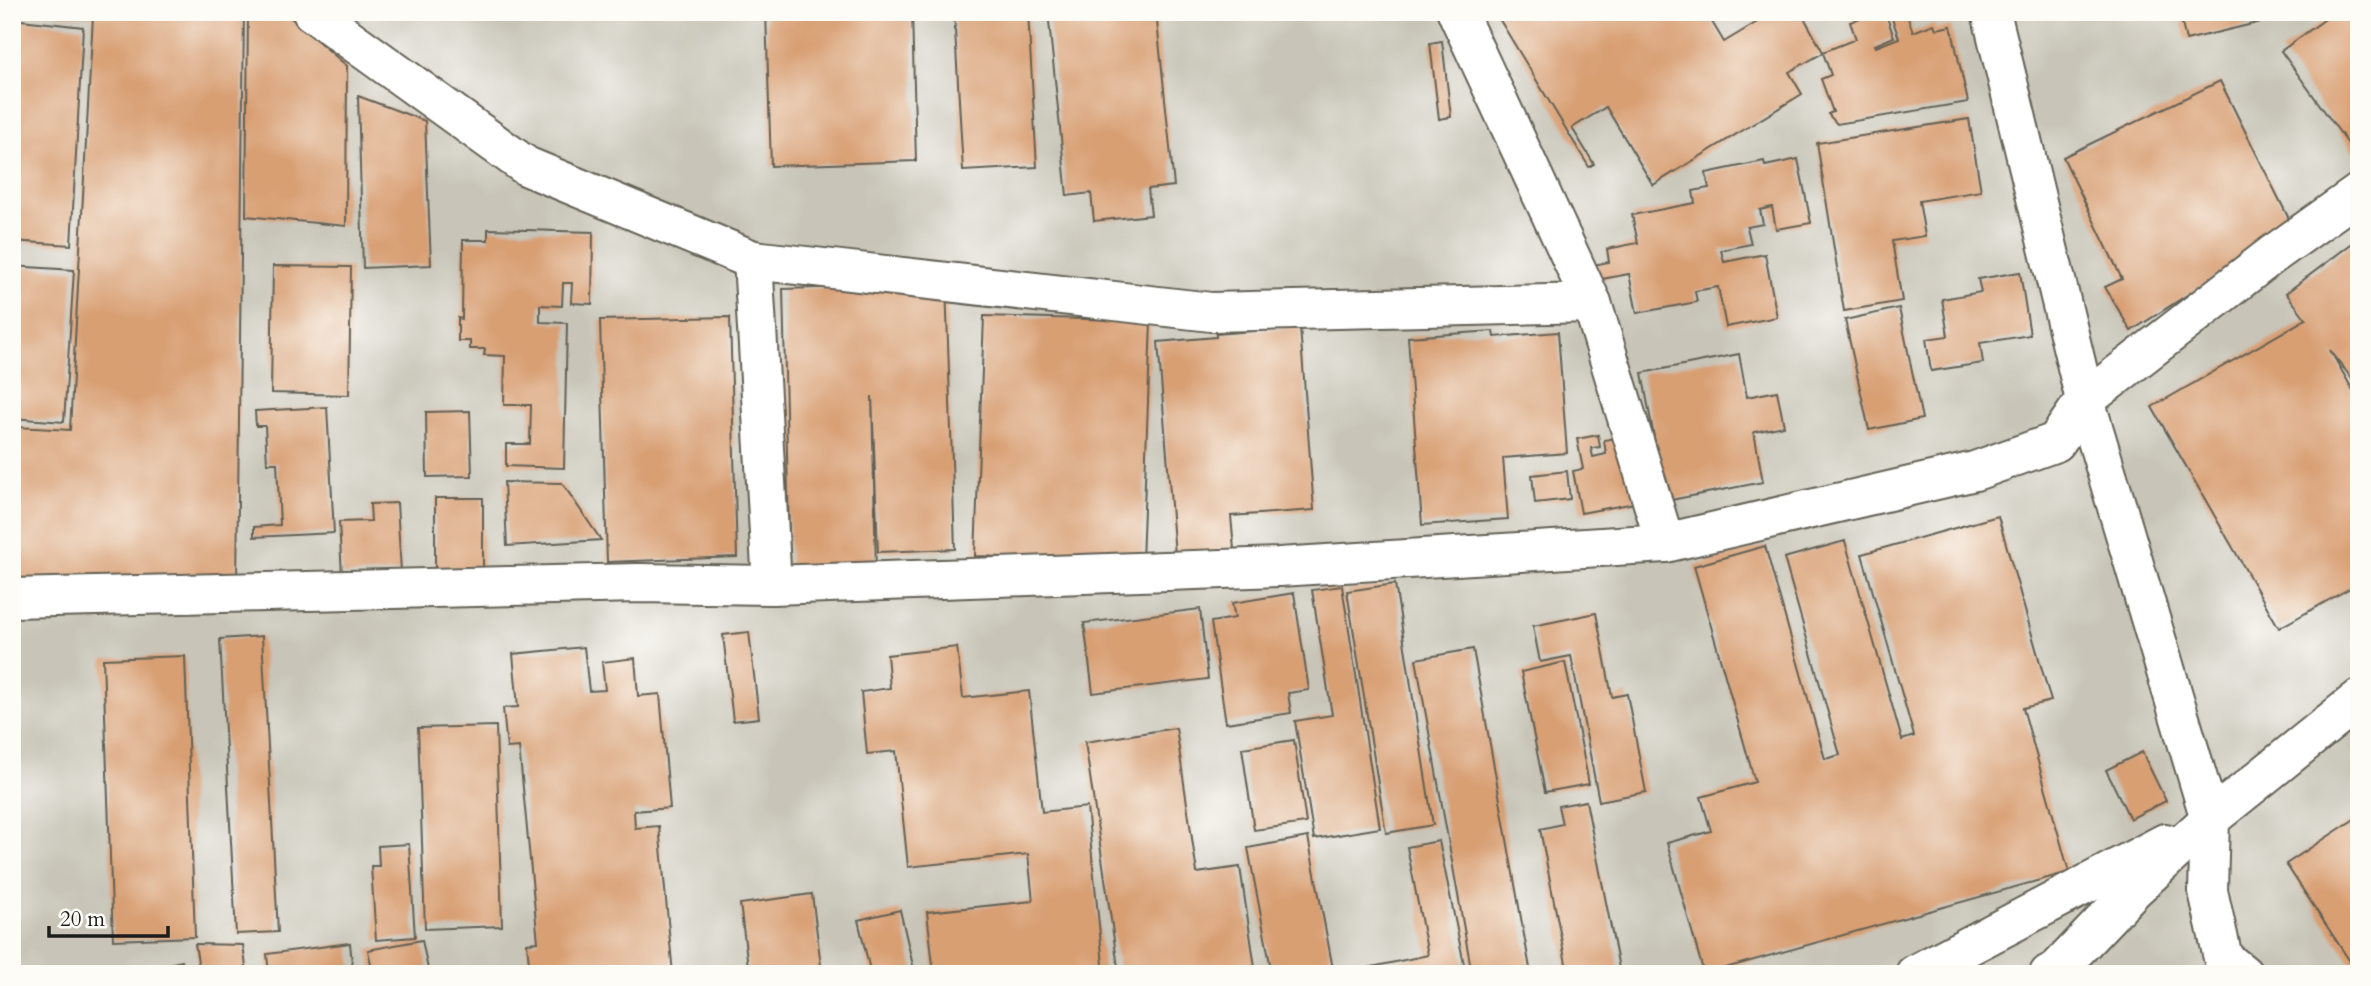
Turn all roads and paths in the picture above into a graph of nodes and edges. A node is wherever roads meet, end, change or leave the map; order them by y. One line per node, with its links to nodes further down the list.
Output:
1 (312, 12): 5 (street)
2 (1457, 12): 6 (street)
3 (1991, 12): 7 (street)
4 (2359, 193): 7 (street)
5 (753, 260): 6 (street); 9 (street)
6 (1592, 303): 8 (street)
7 (2085, 400): 8 (street); 12 (street)
8 (1665, 543): 9 (street)
9 (772, 585): 10 (street)
10 (12, 598)
11 (2359, 699): 12 (street)
12 (2210, 819): 13 (street); 14 (street); 15 (street)
13 (1915, 974)
14 (2049, 974)
15 (2242, 974)

